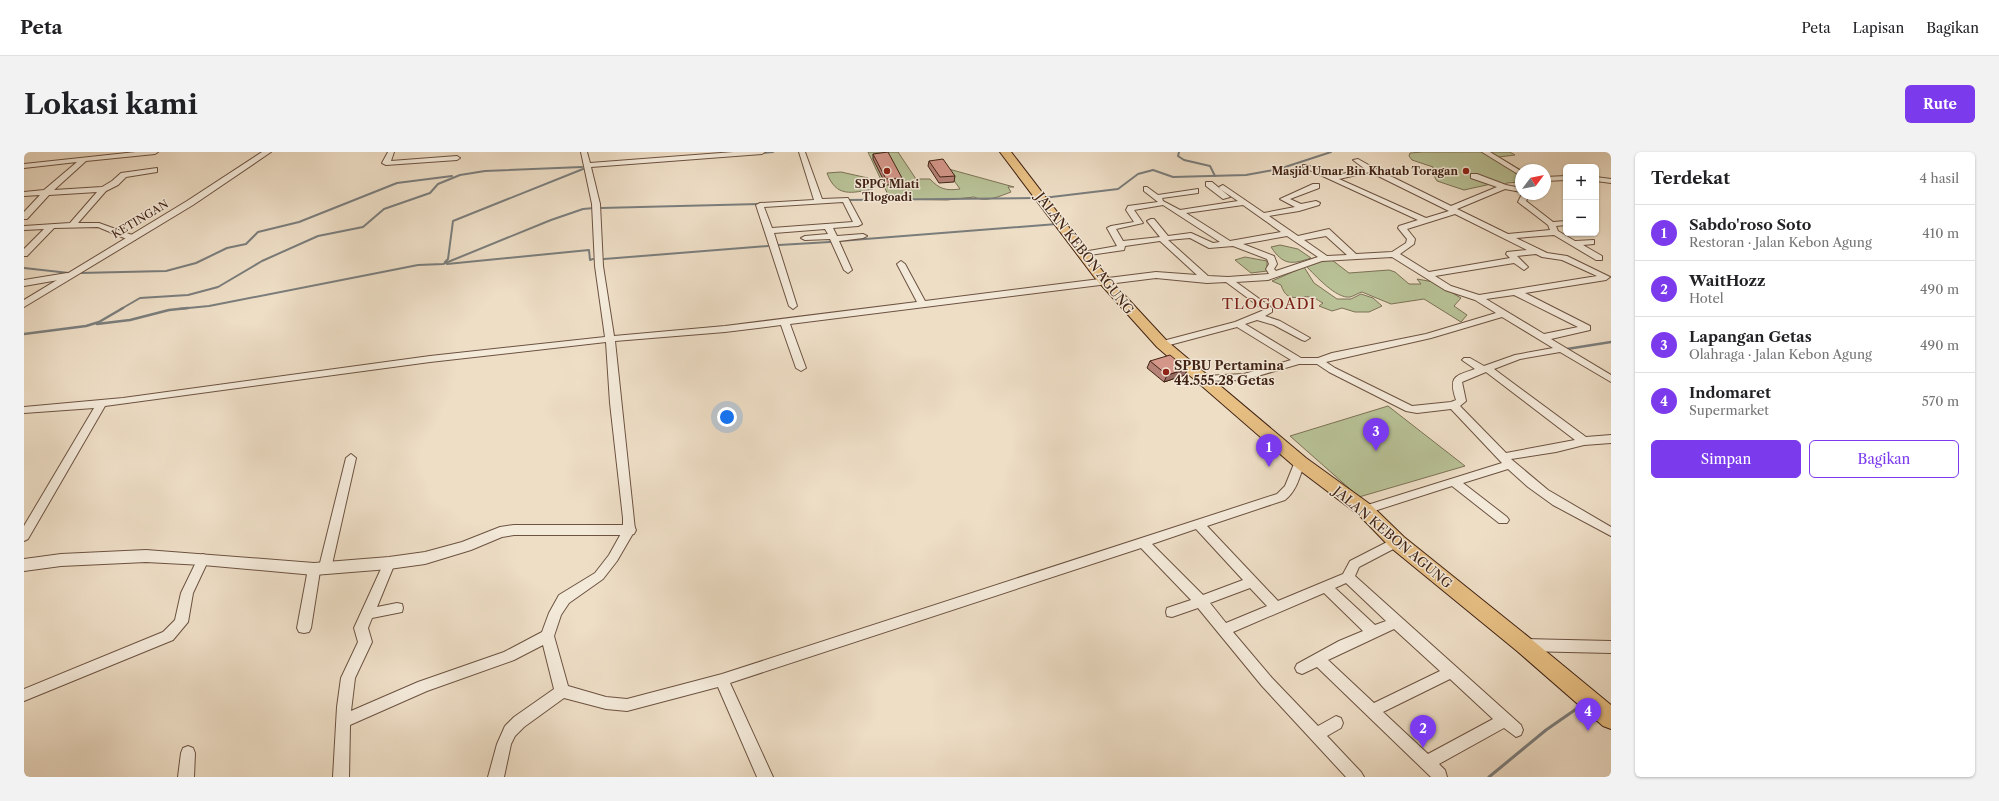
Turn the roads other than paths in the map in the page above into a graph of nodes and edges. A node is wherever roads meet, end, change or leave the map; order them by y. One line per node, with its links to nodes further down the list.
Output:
1 (155, 152): 10 (street); 21 (street)
2 (266, 152): 65 (street, KETINGAN)
3 (391, 152): 11 (street)
4 (584, 152): 15 (street)
5 (762, 152): 15 (street)
6 (802, 152): 40 (street)
7 (1005, 152): 78 (main road, JALAN KEBON AGUNG)
8 (1485, 152): 20 (street)
9 (56, 153): 14 (street)
10 (114, 154): 12 (street)
11 (457, 158)
12 (85, 160): 14 (street); 36 (street)
13 (1356, 160): 19 (street)
14 (52, 162): 16 (street)
15 (586, 165): 106 (street)
16 (24, 166)
17 (1305, 166): 23 (street)
18 (154, 170): 21 (street)
19 (1371, 170): 23 (street); 48 (street)
20 (1515, 170)
21 (134, 172): 32 (street)
22 (1474, 176): 31 (street)
23 (1332, 178): 52 (street)
24 (1563, 178): 25 (street)
25 (1551, 179)
26 (1599, 179): 27 (street)
27 (1611, 181)
28 (1209, 184): 44 (street)
29 (1316, 186): 46 (street)
30 (1223, 187): 41 (street)
31 (1504, 187): 33 (street); 48 (street)
32 (103, 189): 36 (street); 55 (street)
33 (1515, 189)
34 (1147, 190): 38 (street)
35 (1195, 191): 38 (street)
36 (46, 193): 37 (street); 45 (street)
37 (24, 194)
38 (1156, 197): 42 (street)
39 (1522, 200): 59 (street)
40 (819, 202): 56 (street); 60 (street)
41 (1245, 202): 44 (street); 50 (street)
42 (1164, 203): 49 (street); 72 (street)
43 (1316, 203): 46 (street)
44 (1235, 204): 49 (street)
45 (33, 208): 47 (street); 51 (street)
46 (1300, 208): 50 (street)
47 (24, 209)
48 (1455, 210): 52 (street); 63 (street)
49 (1179, 212): 70 (street)
50 (1263, 215): 61 (street)
51 (24, 216)
52 (1424, 220): 79 (street)
53 (1151, 221): 67 (street)
54 (1563, 224): 59 (street)
55 (72, 225): 57 (street); 65 (street)
56 (828, 226): 60 (street); 64 (street)
57 (51, 227): 58 (street); 77 (street)
58 (24, 228)
59 (1553, 228): 63 (street); 71 (street)
60 (769, 231): 99 (street)
61 (1288, 233): 68 (street); 73 (street)
62 (863, 236): 64 (street)
63 (1509, 236): 76 (street)
64 (833, 237): 66 (street); 86 (street)
65 (132, 238): 89 (street, KETINGAN)
66 (805, 238)
67 (1164, 239): 70 (street); 72 (street); 91 (street)
68 (1297, 239): 75 (street); 82 (street)
69 (1591, 242): 71 (street)
70 (1226, 243): 73 (street)
71 (1575, 243): 81 (street)
72 (1121, 244): 78 (street)
73 (1235, 244): 87 (street)
74 (1353, 244): 75 (street)
75 (1343, 247): 80 (street)
76 (1536, 251): 83 (street); 90 (street)
77 (24, 254)
78 (1083, 254): 93 (main road, JALAN KEBON AGUNG)
79 (1394, 254): 80 (street); 88 (street)
80 (1354, 257): 82 (street)
81 (1599, 258)
82 (1326, 259): 87 (street)
83 (1515, 260): 85 (street); 88 (street)
84 (901, 264): 98 (street)
85 (1524, 267)
86 (848, 270)
87 (1275, 275): 92 (street)
88 (1428, 275): 96 (street)
89 (67, 276): 94 (street); 97 (street, KETINGAN)
90 (1608, 277): 95 (street)
91 (1207, 280): 92 (street); 93 (street)
92 (1228, 280): 101 (street)
93 (1105, 282): 98 (street); 107 (main road, JALAN KEBON AGUNG)
94 (24, 284)
95 (1516, 292): 96 (street); 105 (street)
96 (1478, 298): 100 (street)
97 (24, 304)
98 (923, 305): 102 (street)
99 (793, 306)
100 (1502, 314): 105 (street); 111 (street)
101 (1258, 317): 103 (street); 104 (street)
102 (785, 322): 106 (street); 112 (street)
103 (1238, 324): 107 (street); 110 (street)
104 (1305, 338)
105 (1541, 338): 108 (street)
106 (610, 339): 116 (street); 128 (street)
107 (1162, 344): 114 (main road, JALAN KEBON AGUNG)
108 (1561, 349): 113 (street); 115 (street)
109 (1467, 360): 113 (street)
110 (1299, 361): 111 (street); 114 (street)
111 (1319, 361): 117 (street)
112 (801, 368)
113 (1485, 368): 117 (street); 120 (street)
114 (1204, 379): 123 (main road, JALAN KEBON AGUNG)
115 (1611, 379)
116 (102, 403): 118 (street); 130 (street)
117 (1453, 405): 122 (street)
118 (24, 410)
119 (1611, 438): 120 (street)
120 (1584, 442): 122 (street)
121 (351, 458): 136 (street)
122 (1507, 461): 124 (street); 129 (street)
123 (1300, 462): 125 (main road, JALAN KEBON AGUNG); 127 (street)
124 (1454, 482): 125 (street); 126 (street)
125 (1365, 510): 131 (main road, JALAN KEBON AGUNG)
126 (1503, 520)
127 (1198, 524): 132 (street); 138 (street)
128 (629, 530): 134 (street); 149 (street)
129 (1611, 532)
130 (24, 536)
131 (1397, 542): 137 (street); 150 (main road, JALAN KEBON AGUNG)
132 (1144, 543): 140 (street); 155 (street)
133 (203, 559): 135 (street); 136 (street); 157 (street)
134 (389, 563): 136 (street); 144 (street)
135 (24, 565)
136 (320, 569): 146 (street)
137 (1348, 577): 139 (street); 145 (street)
138 (1253, 582): 140 (street); 141 (street)
139 (1327, 588): 141 (street); 148 (street)
140 (1200, 601): 143 (street); 147 (street)
141 (1276, 607): 147 (street)
142 (397, 608): 144 (street)
143 (1172, 612)
144 (367, 614): 161 (street)
145 (1396, 622): 148 (street); 154 (street)
146 (304, 628)
147 (1224, 630): 164 (street)
148 (1373, 632): 152 (street)
149 (547, 636): 156 (street); 161 (street)
150 (1524, 645): 151 (street); 159 (main road, JALAN KEBON AGUNG)
151 (1611, 647)
152 (1318, 659): 153 (street); 158 (street)
153 (1302, 668)
154 (1451, 672): 158 (street); 160 (street)
155 (722, 680): 156 (street); 171 (street)
156 (562, 691): 170 (street)
157 (24, 695)
158 (1373, 710): 166 (street)
159 (1611, 719)
160 (1505, 720): 163 (street); 166 (street)
161 (345, 721): 169 (street)
162 (1336, 723): 164 (street)
163 (1516, 730)
164 (1315, 735): 172 (street)
165 (188, 753): 168 (street)
166 (1426, 762): 167 (street)
167 (1440, 775)
168 (186, 777)
169 (341, 777)
170 (496, 777)
171 (765, 777)
172 (1356, 777)

